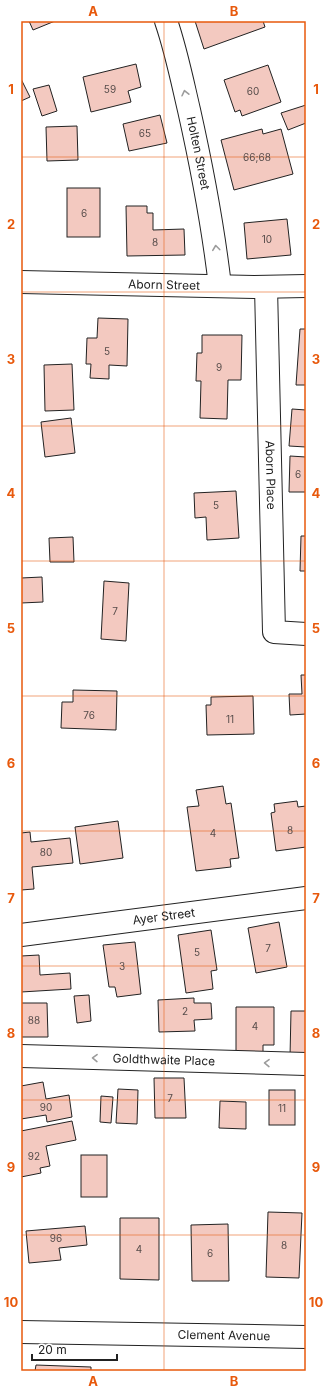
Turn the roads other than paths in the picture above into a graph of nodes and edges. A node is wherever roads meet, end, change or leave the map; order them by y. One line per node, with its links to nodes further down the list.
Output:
1 (166, 21): 3 (street, Holten Street, one-way to 1)
2 (21, 282): 3 (street, Aborn Street)
3 (220, 286): 5 (street, Aborn Street)
4 (306, 286): 5 (street, Aborn Street)
5 (266, 287): 6 (street, Aborn Place)
6 (306, 634)
7 (306, 898): 8 (street, Ayer Street)
8 (21, 935)
9 (21, 1056): 10 (street, Goldthwaite Place, one-way to 9)
10 (306, 1064)
11 (21, 1332): 12 (street, Clement Avenue)
12 (306, 1337)

